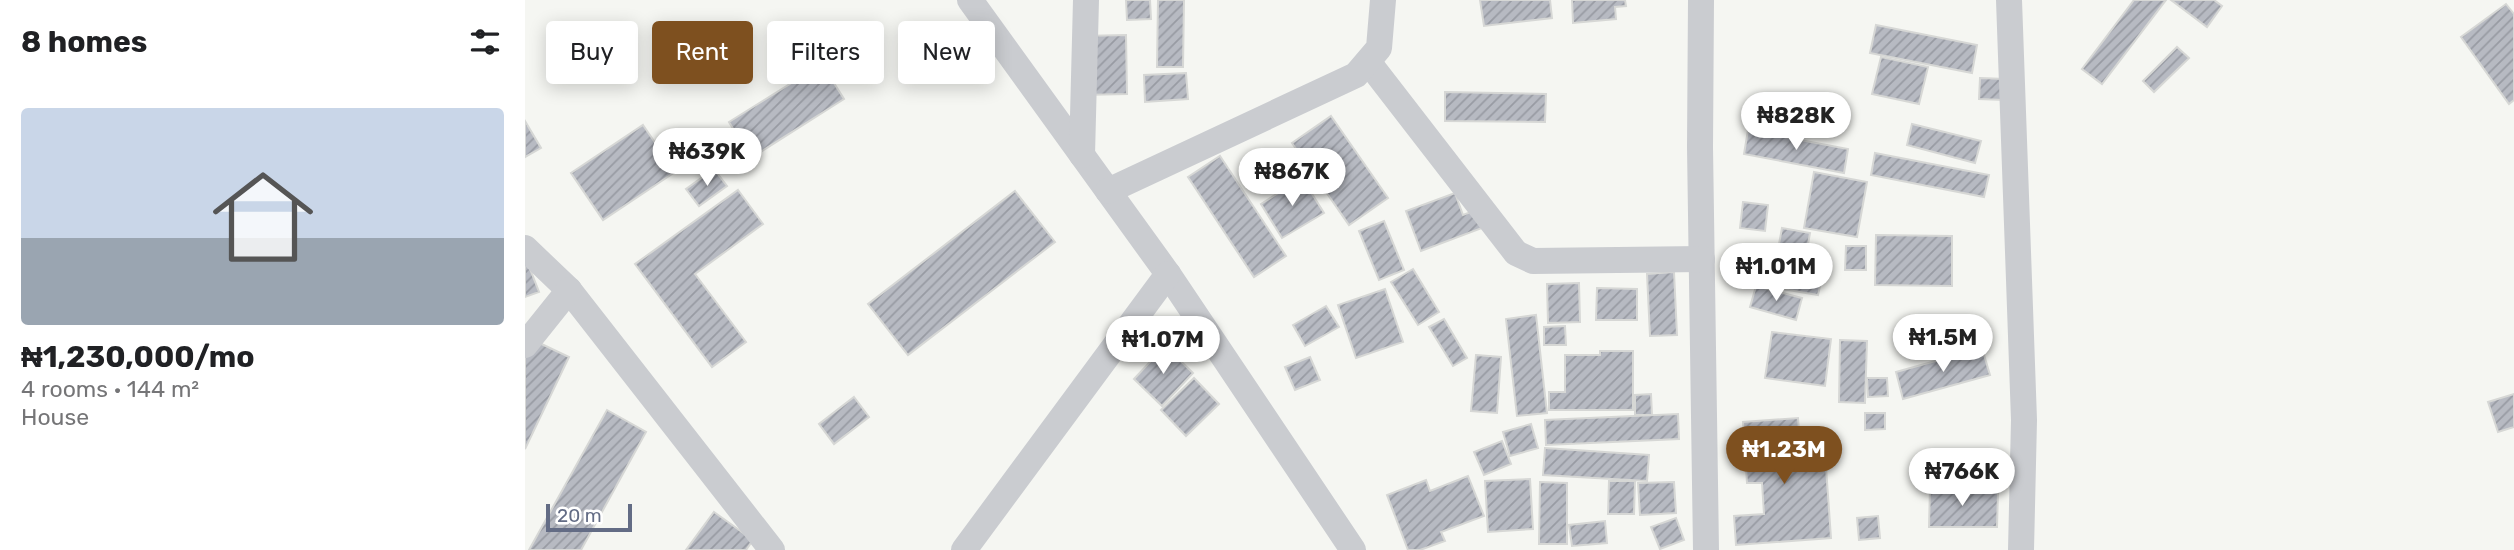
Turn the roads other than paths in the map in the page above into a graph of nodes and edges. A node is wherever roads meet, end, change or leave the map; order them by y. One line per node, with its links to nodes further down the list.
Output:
1 (971, 0): 7 (street)
2 (1086, 0): 7 (street)
3 (1383, 0): 6 (street)
4 (1701, 0): 10 (street)
5 (2009, 0): 18 (street)
6 (1369, 63): 8 (street); 10 (street)
7 (1082, 155): 8 (street)
8 (1108, 191): 11 (street)
9 (525, 248): 12 (street)
10 (1702, 259): 17 (street)
11 (1168, 274): 14 (street); 16 (street)
12 (569, 290): 13 (street); 15 (street)
13 (525, 345)
14 (1345, 547)
15 (772, 550)
16 (964, 550)
17 (1706, 550)
18 (2021, 550)

